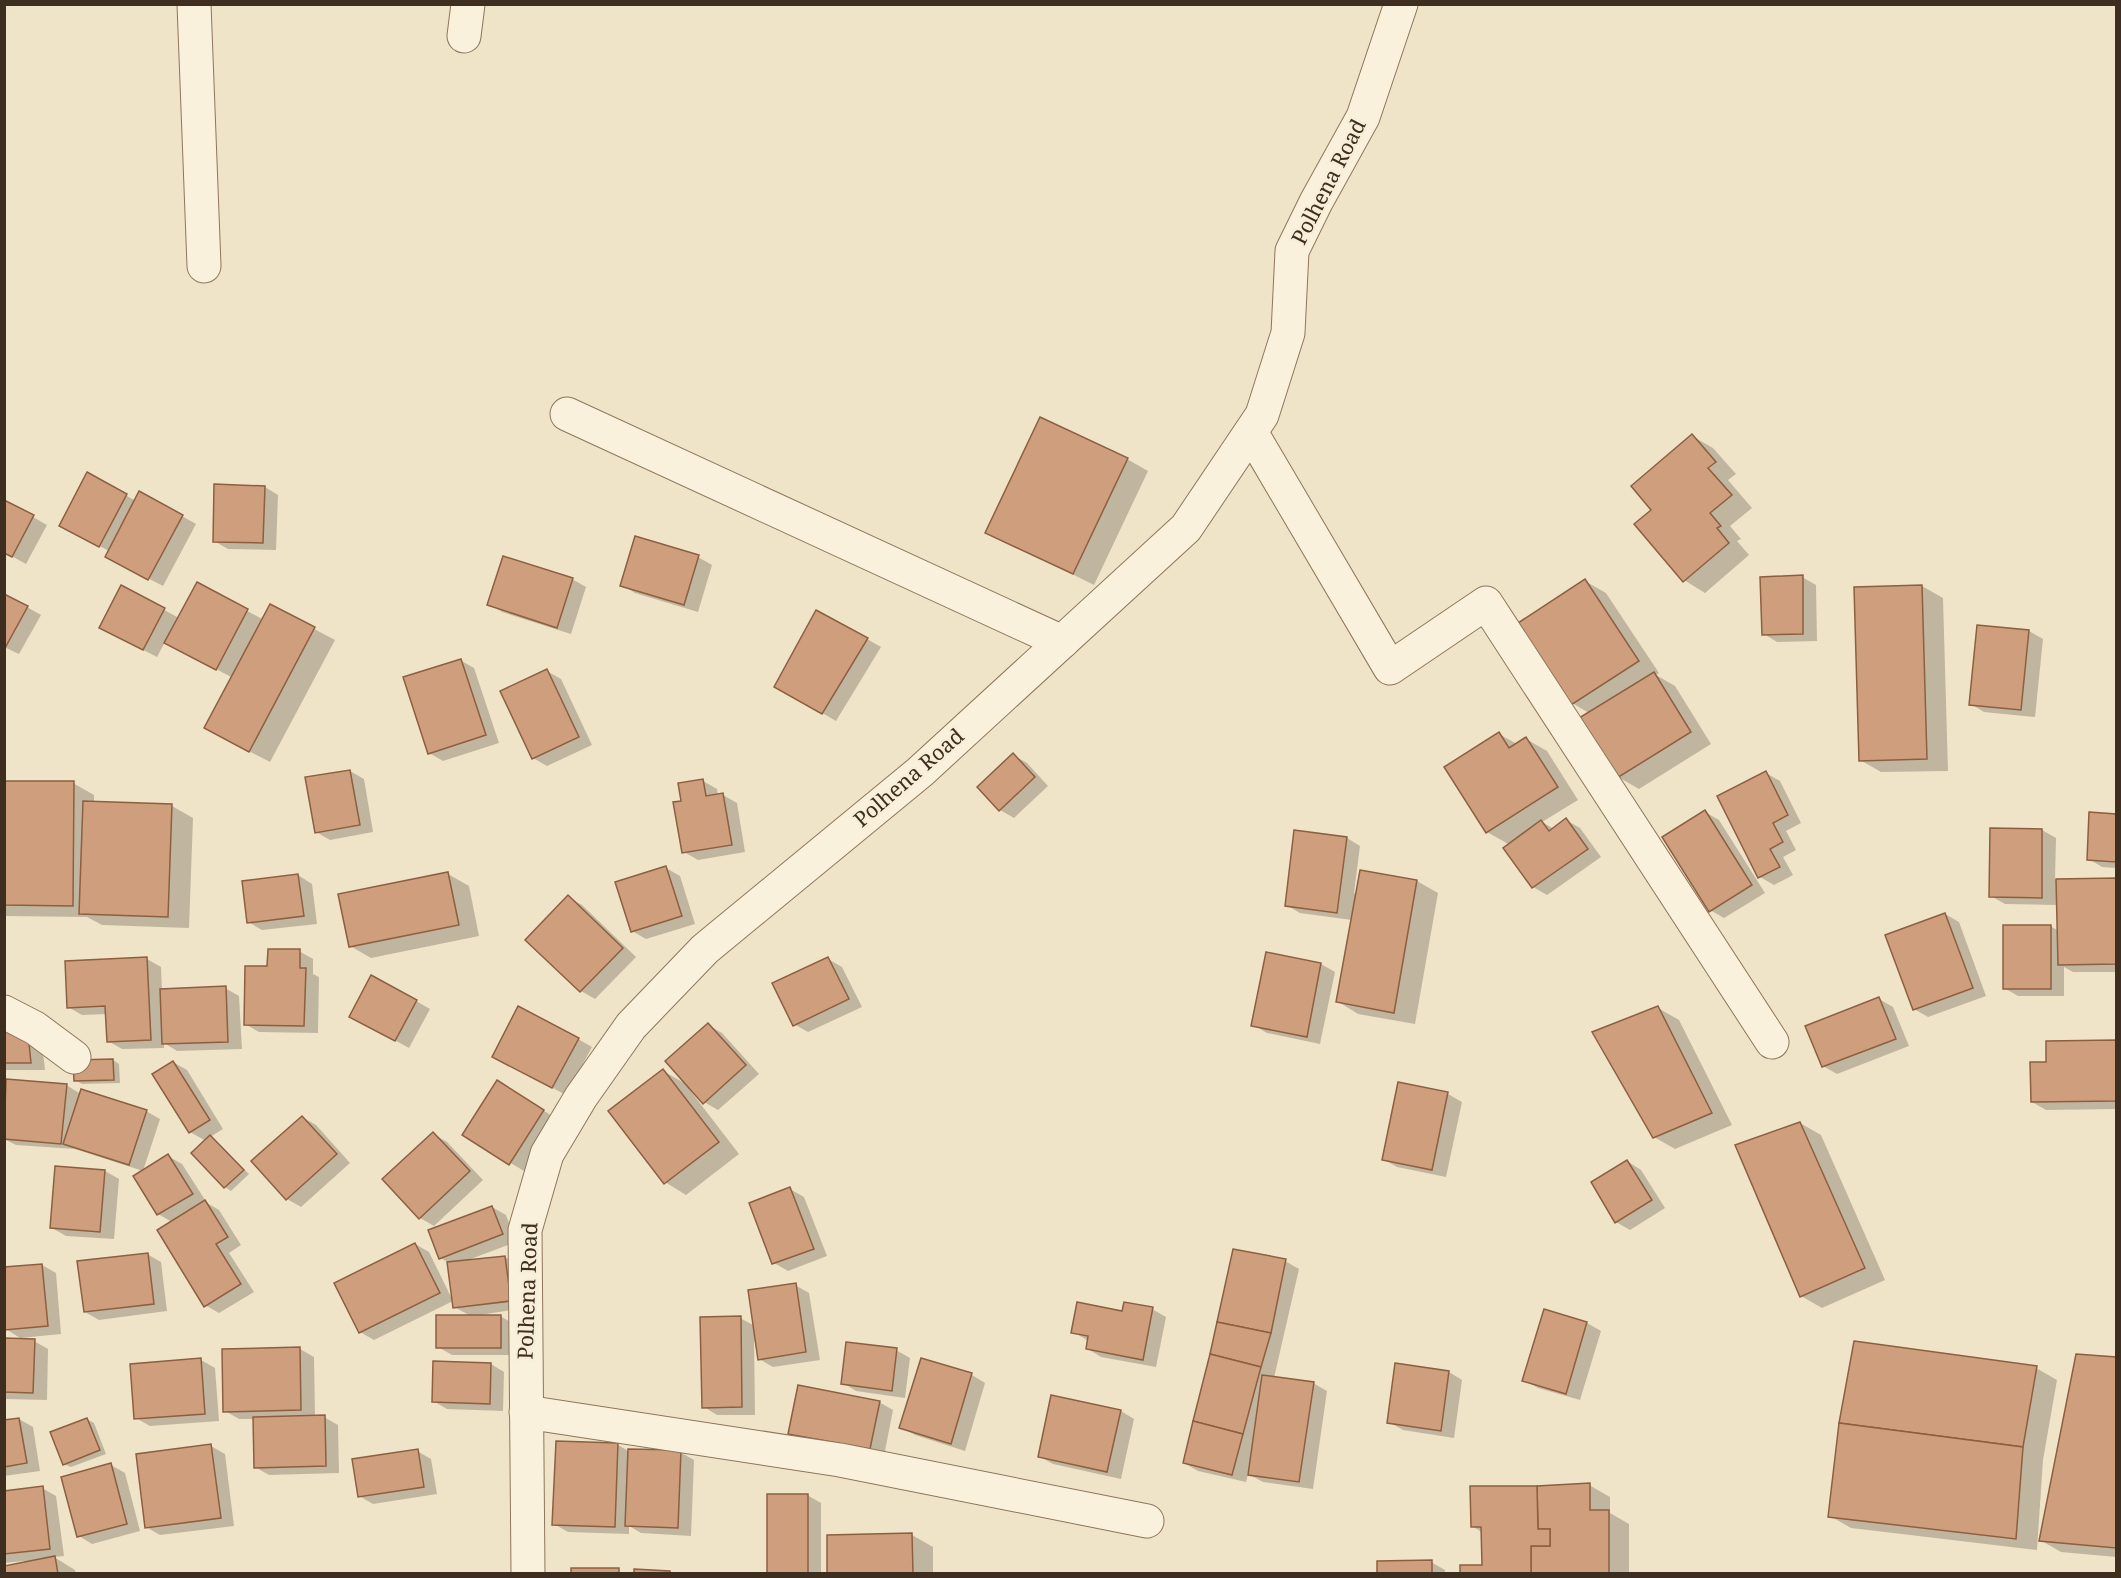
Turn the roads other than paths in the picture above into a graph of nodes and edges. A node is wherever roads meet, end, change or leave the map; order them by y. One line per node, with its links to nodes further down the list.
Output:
1 (194, 4): 5 (street)
2 (468, 4): 4 (street)
3 (1401, 4): 7 (street, Polhena Road)
4 (464, 36)
5 (204, 266)
6 (567, 414): 8 (street)
7 (1251, 432): 8 (street, Polhena Road); 10 (street)
8 (1062, 642): 12 (street, Polhena Road)
9 (4, 1012): 11 (street)
10 (1772, 1042)
11 (74, 1057)
12 (526, 1412): 13 (street); 14 (street, Polhena Road)
13 (1147, 1521)
14 (528, 1574)

